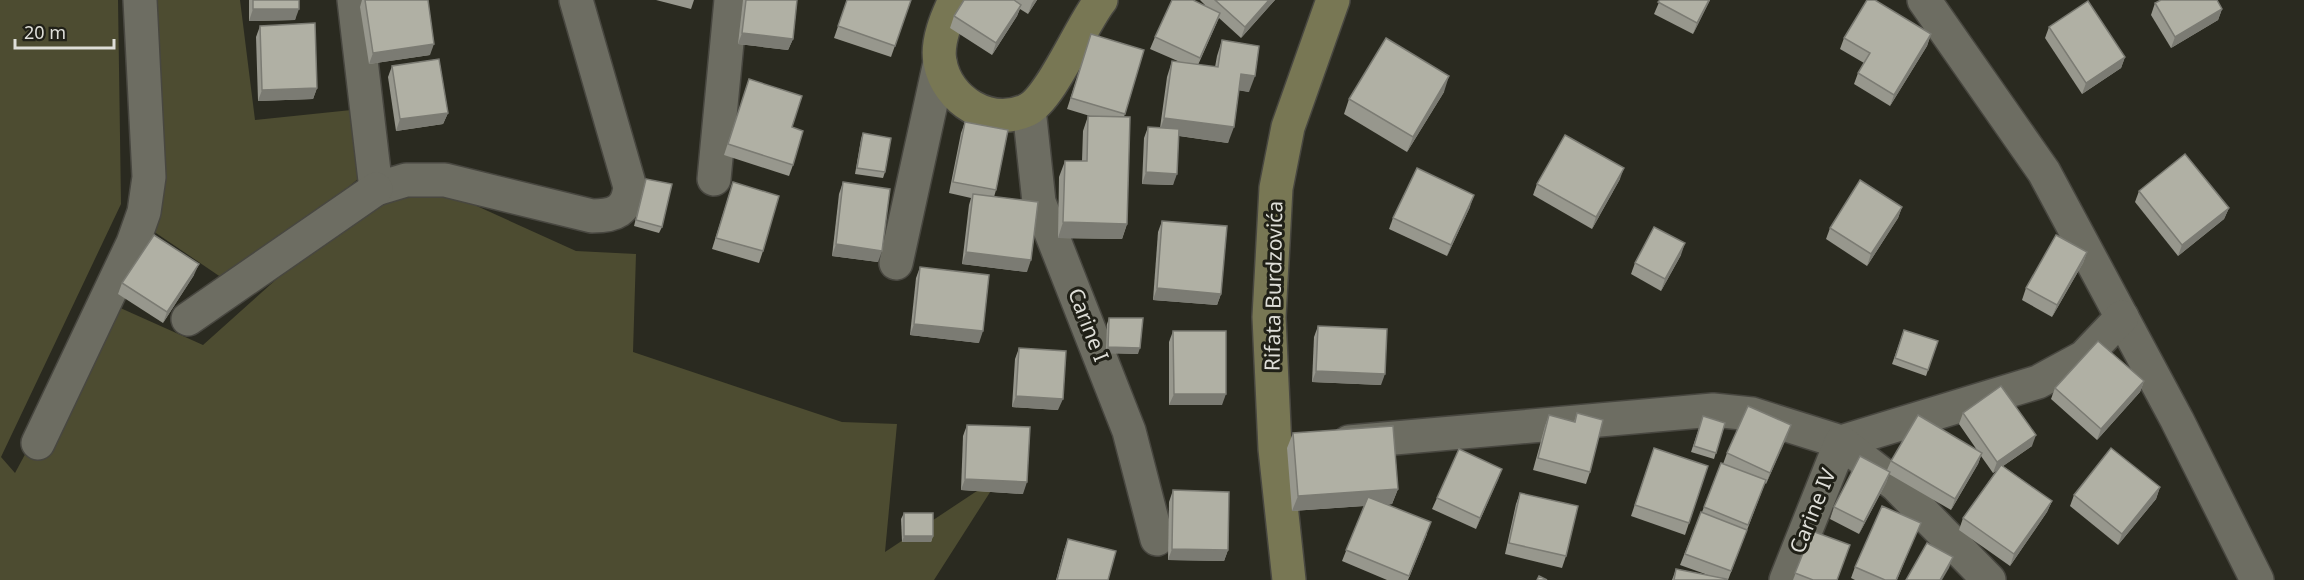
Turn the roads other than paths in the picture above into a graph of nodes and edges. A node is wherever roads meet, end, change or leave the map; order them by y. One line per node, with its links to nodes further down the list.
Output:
1 (140, 0): 17 (street)
2 (354, 0): 12 (street)
3 (576, 0): 12 (street)
4 (731, 0): 11 (street)
5 (956, 0): 9 (street)
6 (1101, 0): 10 (street)
7 (1333, 0): 18 (street, Rifata Burdzovića)
8 (1924, 0): 14 (street)
9 (940, 62): 10 (street); 13 (street)
10 (1029, 110): 19 (street, Carine I)
11 (714, 179)
12 (376, 189): 15 (street)
13 (896, 263)
14 (2122, 317): 16 (street); 23 (street)
15 (188, 319)
16 (1841, 442): 18 (street); 21 (street, Carine IV); 22 (street)
17 (38, 443)
18 (1275, 449): 20 (street, Rifata Burdzovića)
19 (1157, 539)
20 (1289, 580)
21 (1786, 580)
22 (1989, 580)
23 (2257, 580)

